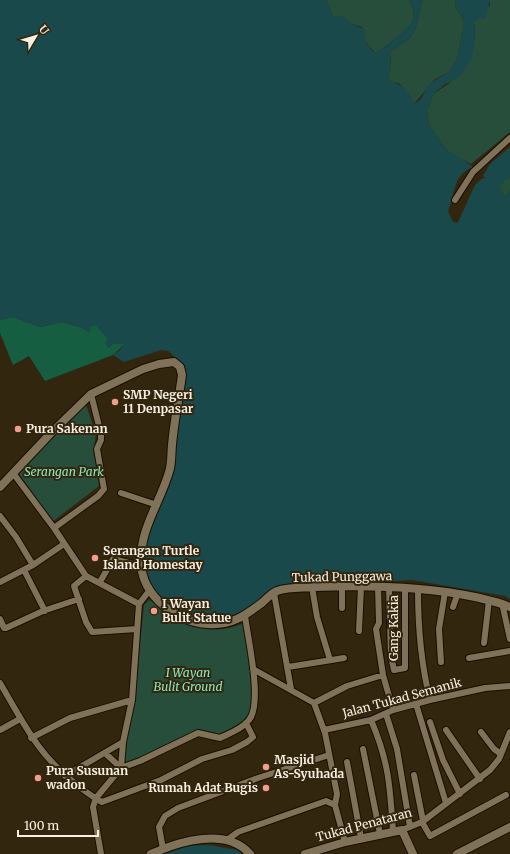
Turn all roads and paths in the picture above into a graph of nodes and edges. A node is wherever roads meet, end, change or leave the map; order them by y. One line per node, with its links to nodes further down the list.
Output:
1 (510, 138): 2 (street)
2 (455, 200)
3 (91, 394): 4 (street, Tukad Punggawa); 7 (street, Tukad Punggawa); 9 (street)
4 (13, 473): 5 (street, Tukad Punggawa); 9 (street)
5 (0, 487)
6 (121, 493): 7 (street)
7 (157, 505): 12 (street, Tukad Punggawa)
8 (0, 516): 11 (street)
9 (54, 528): 10 (street)
10 (64, 544): 11 (street); 14 (street)
11 (33, 565): 13 (street)
12 (141, 566): 16 (street); 24 (street, Tukad Punggawa)
13 (24, 570): 15 (street); 35 (street)
14 (86, 576): 16 (street); 28 (street)
15 (0, 582)
16 (100, 582): 31 (street)
17 (342, 586): 18 (street, Tukad Punggawa); 19 (street, Tukad Punggawa); 34 (street)
18 (312, 587): 26 (street, Tukad Punggawa); 49 (street)
19 (361, 587): 20 (street, Tukad Punggawa); 41 (street)
20 (378, 587): 21 (street, Tukad Punggawa); 39 (street)
21 (389, 588): 22 (street, Tukad Punggawa); 38 (street)
22 (405, 589): 23 (street, Tukad Punggawa); 46 (street, Gang Kakia)
23 (418, 590): 25 (street, Tukad Punggawa); 58 (street)
24 (149, 591): 31 (street); 36 (street, Tukad Punggawa)
25 (445, 592): 29 (street, Tukad Punggawa); 50 (street)
26 (274, 593): 36 (street, Tukad Punggawa); 51 (street)
27 (458, 593): 32 (street)
28 (79, 599): 35 (street); 40 (street)
29 (489, 600): 30 (street, Tukad Punggawa); 43 (street)
30 (502, 603): 33 (street, Tukad Punggawa); 42 (street)
31 (139, 604): 40 (street)
32 (453, 607)
33 (510, 607)
34 (342, 608)
35 (46, 610): 37 (street)
36 (245, 616): 52 (street)
37 (0, 619)
38 (389, 623): 39 (street); 46 (street)
39 (379, 624): 45 (street)
40 (136, 629): 57 (street)
41 (359, 631)
42 (510, 639)
43 (484, 643)
44 (510, 651): 48 (street)
45 (379, 656): 46 (street); 53 (street)
46 (391, 656)
47 (344, 658): 49 (street)
48 (469, 658)
49 (330, 660): 51 (street)
50 (441, 662)
51 (288, 667): 56 (street)
52 (253, 669): 56 (street); 66 (street)
53 (383, 675): 59 (street); 61 (street)
54 (0, 683): 63 (street)
55 (510, 686): 58 (street, Jalan Tukad Semanik)
56 (291, 689): 59 (street)
57 (132, 700): 72 (street); 73 (street)
58 (430, 700): 60 (street, Jalan Tukad Semanik)
59 (314, 703): 68 (street)
60 (416, 704): 61 (street, Jalan Tukad Semanik); 86 (street)
61 (393, 710): 62 (street, Jalan Tukad Semanik)
62 (386, 714): 64 (street, Jalan Tukad Semanik); 90 (street)
63 (20, 719): 67 (street); 72 (street)
64 (371, 720): 68 (street, Jalan Tukad Semanik); 91 (street)
65 (430, 722): 83 (street)
66 (246, 723): 79 (street); 85 (street)
67 (0, 730)
68 (324, 730): 77 (street)
69 (446, 730): 82 (street)
70 (482, 732): 76 (street)
71 (510, 732): 76 (street, Tukad Penataran)
72 (31, 738): 81 (street)
73 (123, 742): 75 (street); 79 (street)
74 (363, 749): 92 (street)
75 (104, 753): 79 (street); 81 (street)
76 (501, 754): 82 (street, Tukad Penataran)
77 (329, 756): 87 (street); 96 (street)
78 (347, 762): 93 (street)
79 (121, 768): 85 (street)
80 (414, 775): 88 (street)
81 (65, 776): 85 (street)
82 (480, 779): 83 (street, Tukad Penataran)
83 (460, 794): 86 (street, Tukad Penataran)
84 (506, 795): 88 (street)
85 (96, 798): 97 (street)
86 (446, 804): 88 (street, Tukad Penataran)
87 (335, 805): 94 (street); 95 (street)
88 (422, 822): 90 (street, Tukad Penataran)
89 (510, 827): 102 (street)
90 (406, 829): 91 (street, Tukad Penataran); 101 (street)
91 (393, 832): 92 (street, Tukad Penataran)
92 (380, 834): 93 (street, Tukad Penataran)
93 (361, 838): 95 (street, Tukad Penataran)
94 (227, 840): 96 (street); 99 (street)
95 (345, 842): 100 (street, Tukad Penataran)
96 (163, 849): 98 (street)
97 (101, 854)
98 (151, 854)
99 (250, 854)
100 (305, 854)
101 (413, 854)
102 (456, 854)

